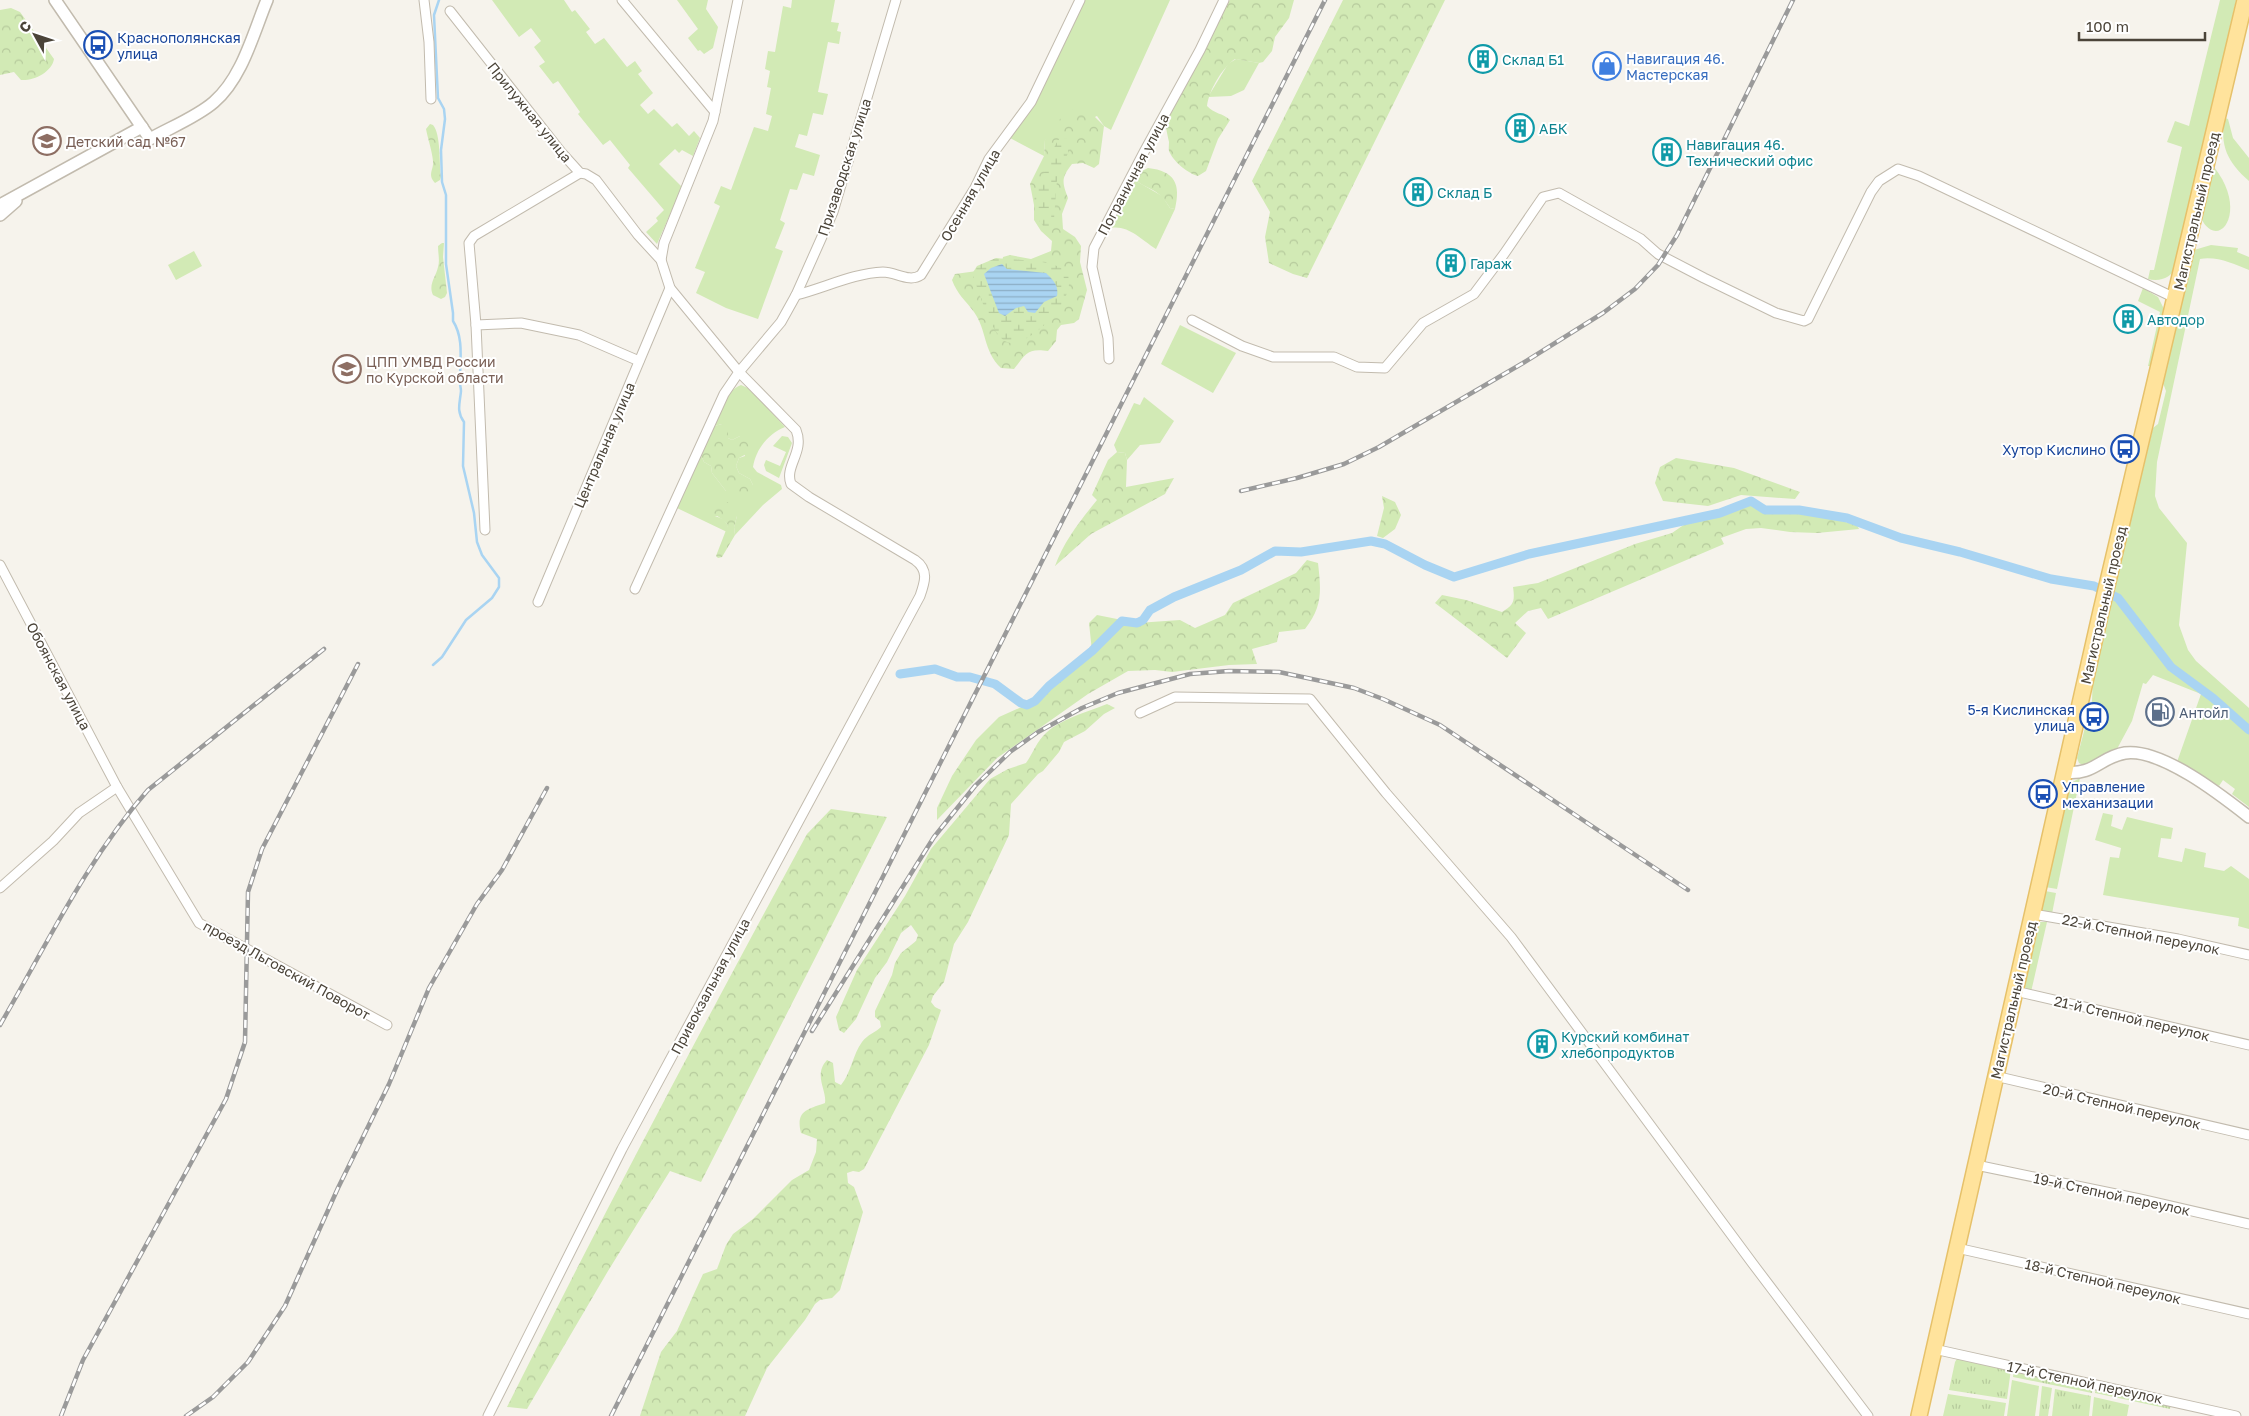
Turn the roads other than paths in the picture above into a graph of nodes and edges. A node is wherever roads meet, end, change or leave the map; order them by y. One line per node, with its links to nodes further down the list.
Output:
1 (55, 0): 13 (street)
2 (267, 0): 13 (street)
3 (424, 0): 11 (street)
4 (622, 0): 12 (street)
5 (738, 0): 12 (street)
6 (896, 0): 20 (street, Призаводская улица)
7 (1080, 0): 20 (street, Осенняя улица)
8 (1224, 0): 24 (street, Пограничная улица)
9 (2245, 0): 21 (main road, Магистральный проезд)
10 (450, 12): 14 (street, Прилужная улица)
11 (431, 99)
12 (715, 112): 18 (street)
13 (142, 127): 15 (street)
14 (580, 173): 18 (street, Прилужная улица); 23 (street)
15 (33, 187): 16 (street); 17 (street)
16 (0, 205)
17 (0, 215)
18 (661, 260): 19 (street, Прилужная улица)
19 (670, 288): 25 (street, Центральная улица); 26 (street, Прилужная улица)
20 (796, 295): 26 (street, Призаводская улица)
21 (2175, 298): 22 (street); 33 (main road, Магистральный проезд)
22 (1192, 320)
23 (476, 325): 25 (street); 27 (street)
24 (1109, 358)
25 (639, 361): 31 (street, Центральная улица)
26 (739, 372): 28 (street, Прилужная улица); 30 (street, Призаводская улица)
27 (485, 530)
28 (916, 560): 49 (street, Привокзальная улица)
29 (0, 565): 34 (street, Обоянская улица)
30 (635, 589)
31 (538, 602)
32 (1140, 713): 50 (street)
33 (2064, 772): 35 (street); 37 (main road, Магистральный проезд)
34 (117, 787): 36 (street); 40 (street, проезд Льговский Поворот)
35 (2249, 817)
36 (0, 888)
37 (2033, 914): 38 (street, 22-й Степной переулок); 39 (main road, Магистральный проезд)
38 (2249, 955)
39 (2015, 991): 41 (street, 21-й Степной переулок); 42 (main road, Магистральный проезд)
40 (386, 1025)
41 (2249, 1045)
42 (1995, 1076): 43 (street, 20-й Степной переулок); 44 (main road, Магистральный проезд)
43 (2249, 1135)
44 (1976, 1165): 45 (street, 19-й Степной переулок); 46 (main road, Магистральный проезд)
45 (2249, 1224)
46 (1957, 1248): 47 (street, 18-й Степной переулок); 48 (main road, Магистральный проезд)
47 (2249, 1314)
48 (1934, 1349): 51 (main road, Магистральный проезд); 52 (street, 17-й Степной переулок)
49 (488, 1416)
50 (1868, 1416)
51 (1919, 1416)
52 (2236, 1416)

